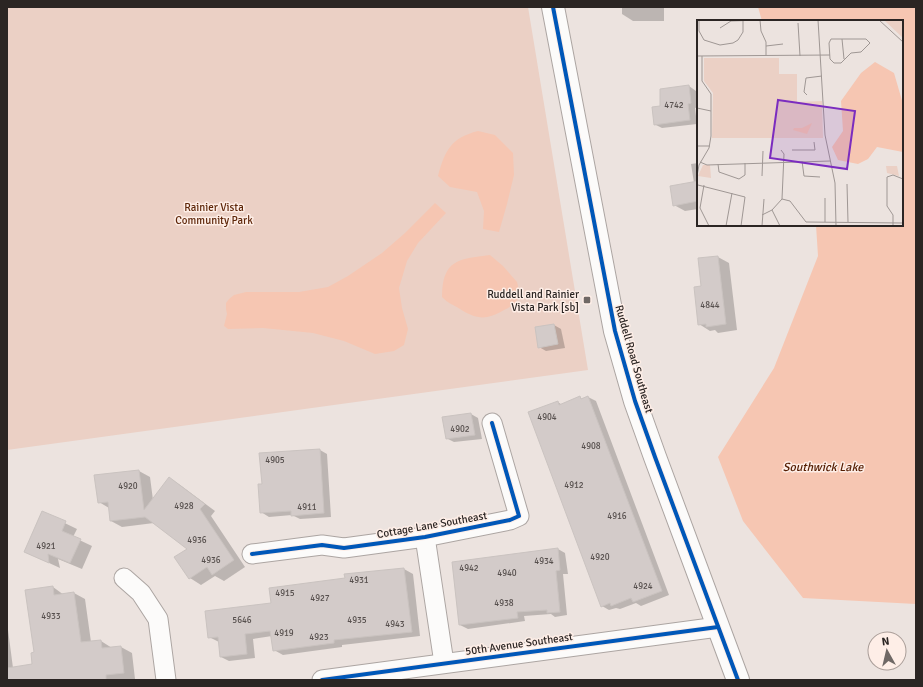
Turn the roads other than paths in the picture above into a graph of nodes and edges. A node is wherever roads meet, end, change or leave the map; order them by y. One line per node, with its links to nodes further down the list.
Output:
1 (553, 7): 6 (main road, Ruddell Road Southeast)
2 (492, 423): 3 (street, Cottage Lane Southeast)
3 (425, 536): 4 (street, Cottage Lane Southeast); 7 (street, Cottage Lane Southeast)
4 (252, 554)
5 (124, 578): 9 (street)
6 (718, 627): 7 (street, 50th Avenue Southeast); 11 (main road, Ruddell Road Southeast)
7 (444, 663): 8 (street, 50th Avenue Southeast)
8 (381, 676): 10 (street, 50th Avenue Southeast)
9 (166, 680)
10 (322, 680)
11 (738, 680)

